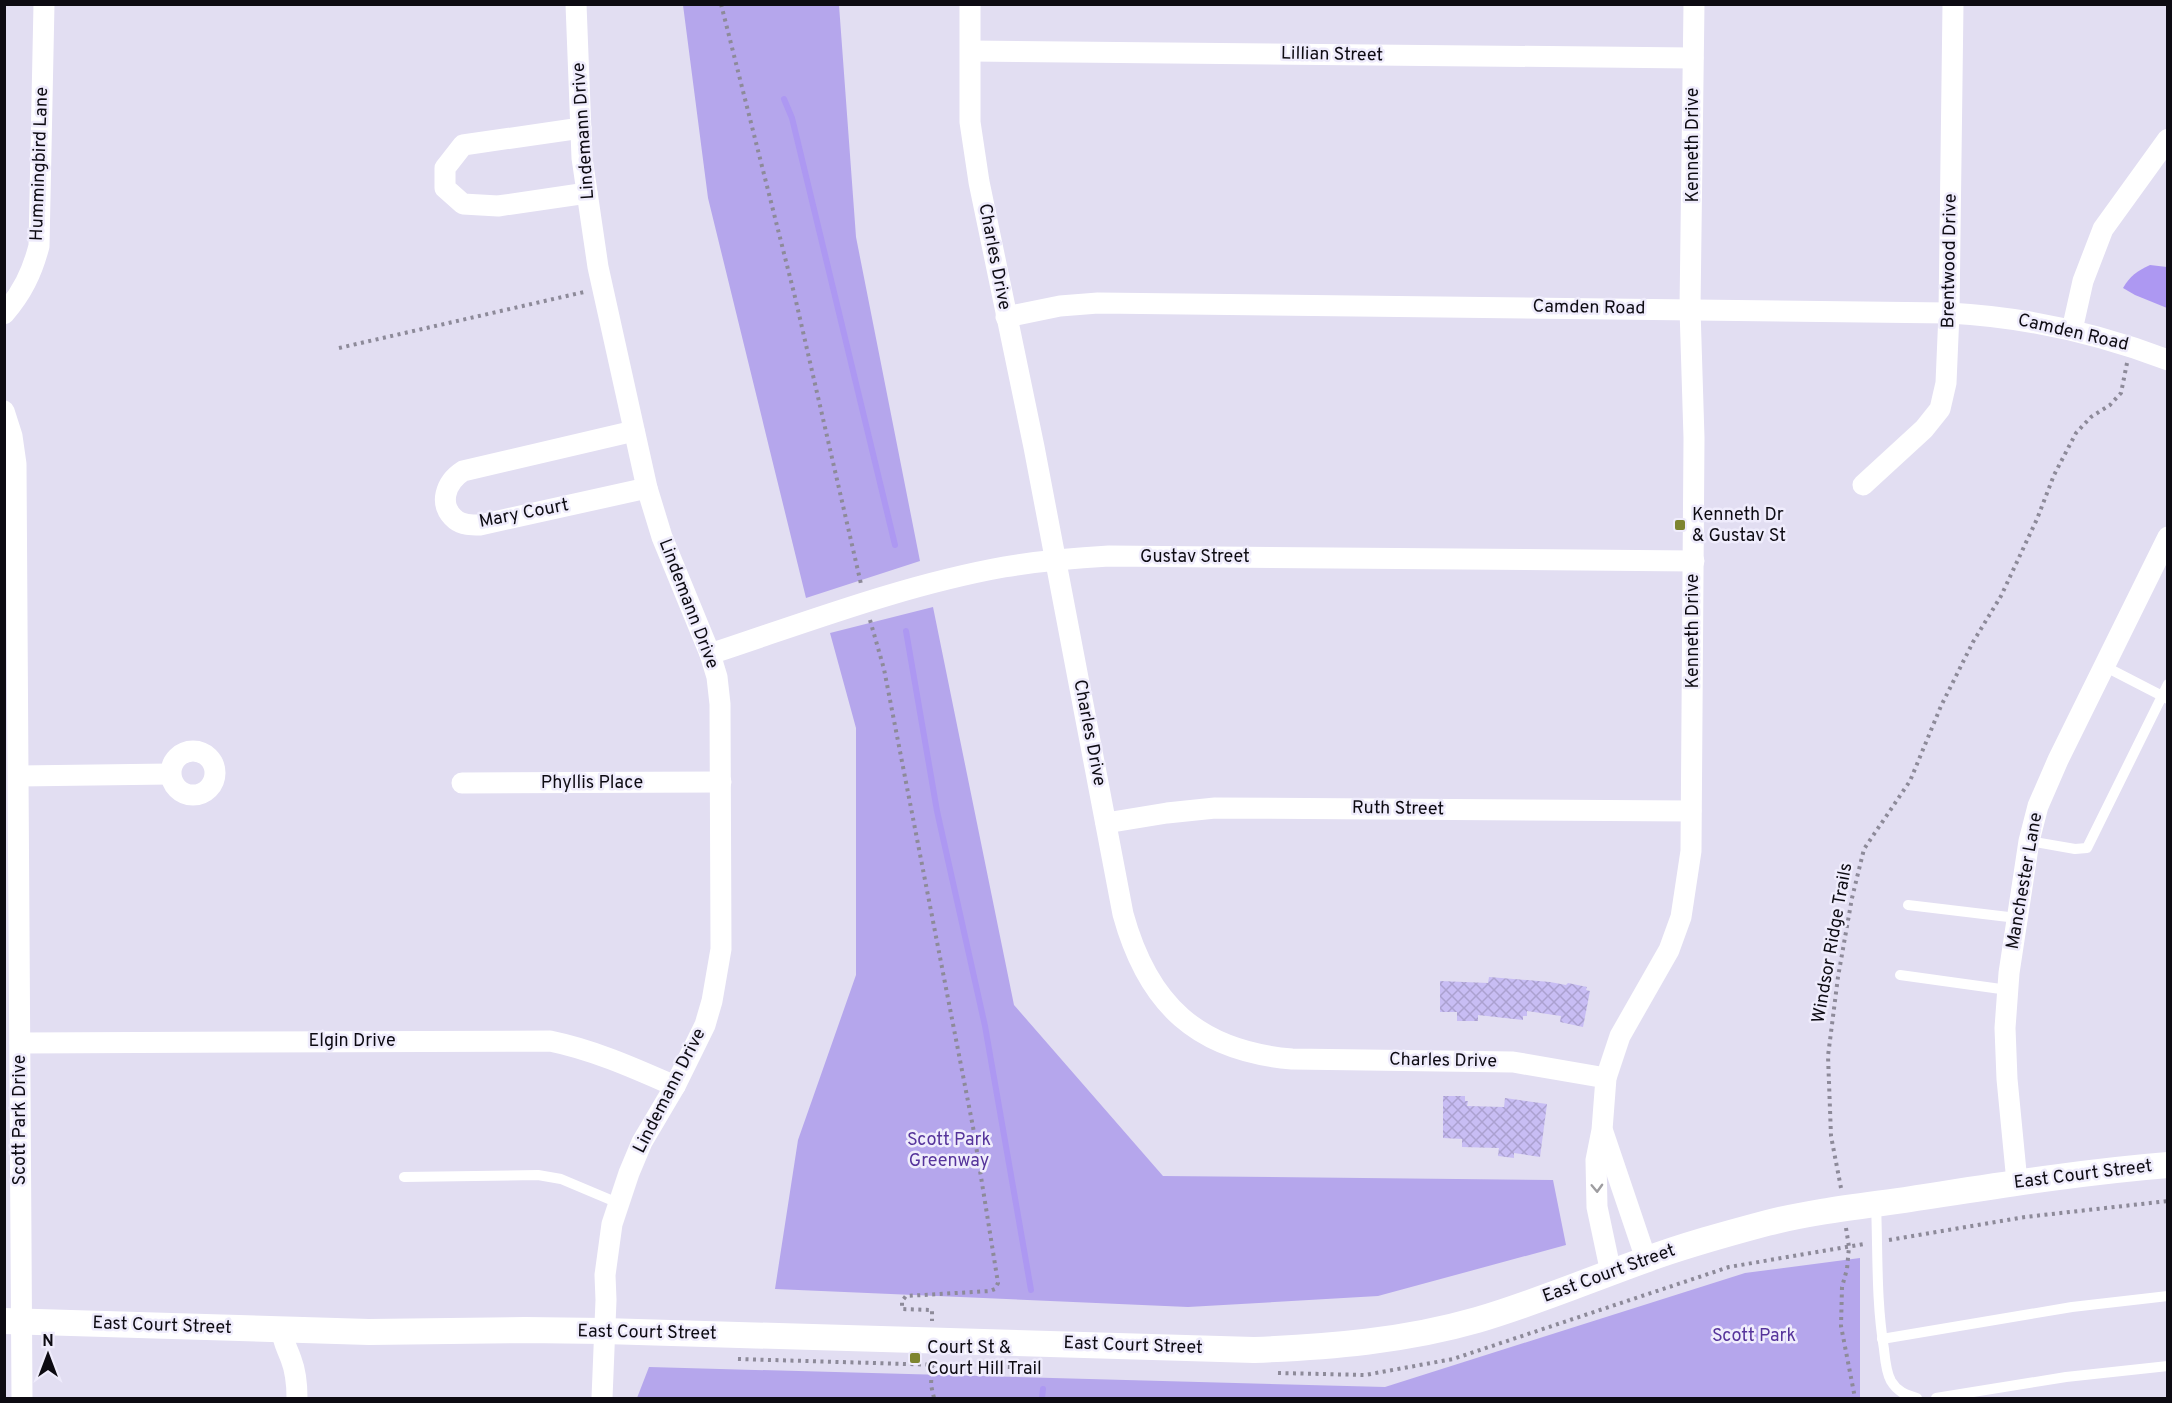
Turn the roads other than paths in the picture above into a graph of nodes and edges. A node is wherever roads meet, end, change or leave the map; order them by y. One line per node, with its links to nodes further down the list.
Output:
1 (44, 4): 13 (street, Hummingbird Lane)
2 (576, 4): 8 (street, Lindemann Drive)
3 (970, 4): 6 (street, Charles Drive)
4 (1694, 4): 7 (street, Kenneth Drive)
5 (1953, 4): 12 (street, Brentwood Drive)
6 (971, 51): 7 (street, Lillian Street); 14 (street, Charles Drive)
7 (1693, 58): 11 (street, Kenneth Drive)
8 (581, 128): 10 (street, Lindemann Drive); 10 (street)
9 (2168, 140): 15 (street)
10 (587, 193): 18 (street, Lindemann Drive)
11 (1690, 309): 12 (street, Camden Road); 14 (street, Camden Road); 23 (street, Kenneth Drive)
12 (1949, 313): 15 (street, Camden Road); 19 (street, Brentwood Drive)
13 (4, 314)
14 (1006, 317): 22 (street, Charles Drive)
15 (2072, 330): 16 (street, Camden Road)
16 (2168, 360)
17 (4, 411): 28 (street, Scott Park Drive)
18 (634, 431): 20 (street, Lindemann Drive); 20 (street, Mary Court)
19 (1863, 485)
20 (647, 488): 24 (street, Lindemann Drive)
21 (2168, 537): 25 (street, Manchester Lane)
22 (1056, 560): 23 (street, Gustav Street); 24 (street, Gustav Street); 34 (street, Charles Drive)
23 (1694, 561): 33 (street, Kenneth Drive)
24 (710, 654): 31 (street, Lindemann Drive)
25 (2104, 666): 27 (lane); 35 (street, Manchester Lane)
26 (2168, 684): 27 (lane)
27 (2165, 697): 35 (lane)
28 (11, 718): 30 (street, Scott Park Drive)
29 (170, 774): 30 (street)
30 (19, 776): 40 (street, Scott Park Drive)
31 (721, 782): 32 (street, Phyllis Place); 42 (street, Lindemann Drive)
32 (462, 783)
33 (1691, 812): 34 (street, Ruth Street); 41 (street, Kenneth Drive)
34 (1106, 823): 41 (street, Charles Drive)
35 (2029, 840): 37 (street, Manchester Lane)
36 (1908, 905): 37 (lane)
37 (2017, 918): 39 (street, Manchester Lane)
38 (1900, 975): 39 (lane)
39 (2008, 990): 46 (street, Manchester Lane)
40 (20, 1043): 42 (street, Elgin Drive); 52 (street, Scott Park Drive)
41 (1606, 1078): 43 (street, Kenneth Drive)
42 (675, 1086): 47 (street, Lindemann Drive)
43 (1602, 1130): 49 (street, Kenneth Drive); 50 (street, Kenneth Drive, one-way to 50)
44 (2168, 1165): 46 (street, East Court Street)
45 (404, 1177): 47 (lane)
46 (2017, 1182): 48 (street, East Court Street)
47 (618, 1203): 54 (street, Lindemann Drive)
48 (1876, 1204): 49 (street, East Court Street); 55 (lane)
49 (1646, 1259): 50 (street, East Court Street)
50 (1611, 1273): 54 (street, East Court Street)
51 (2168, 1296): 55 (lane)
52 (13, 1321): 53 (street, East Court Street); 57 (street, Scott Park Drive)
53 (282, 1330): 54 (street, East Court Street); 58 (street)
54 (604, 1331): 59 (street)
55 (1882, 1339): 60 (lane)
56 (2168, 1366): 61 (lane)
57 (22, 1398)
58 (297, 1398)
59 (602, 1398)
60 (1917, 1398)
61 (1936, 1398)

